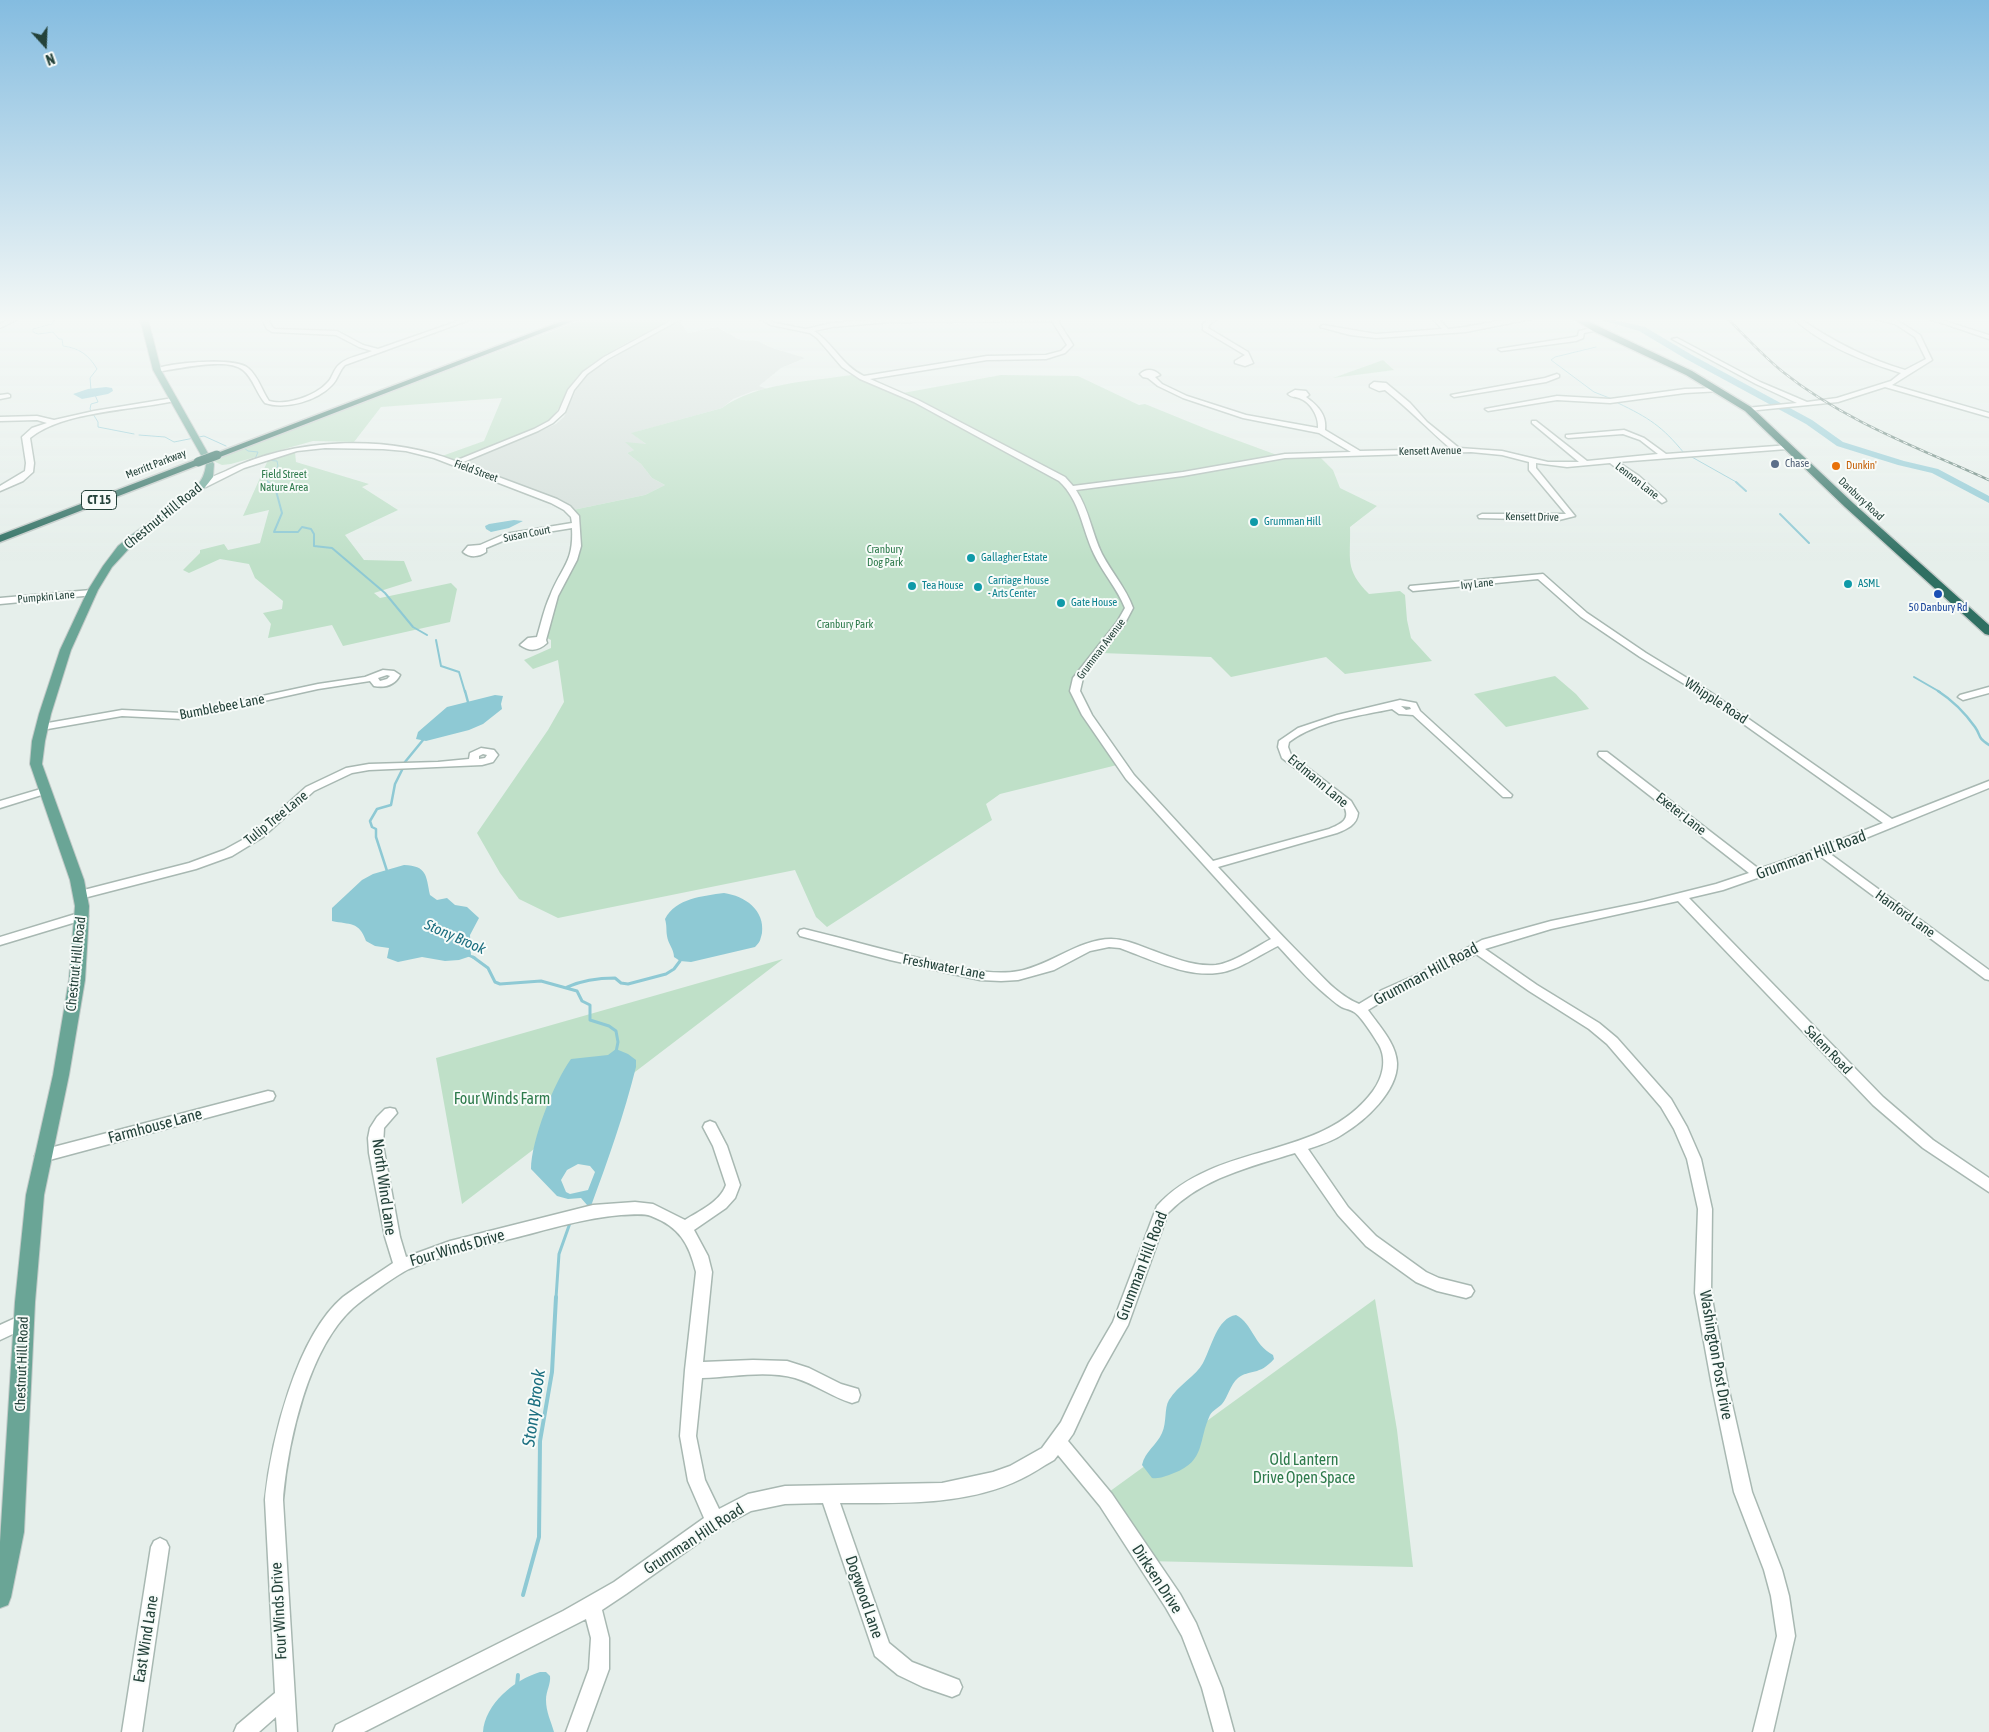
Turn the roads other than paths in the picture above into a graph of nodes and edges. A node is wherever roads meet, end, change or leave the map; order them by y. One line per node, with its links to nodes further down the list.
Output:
1 (173, 400): 23 (street); 37 (main road)
2 (266, 400): 3 (street)
3 (296, 400)
4 (354, 400): 31 (highway, Merritt Parkway / CT 15)
5 (358, 400): 31 (highway, Merritt Parkway / CT 15)
6 (568, 400): 36 (street)
7 (913, 400): 41 (street)
8 (1193, 400): 26 (street)
9 (1306, 400): 26 (street)
10 (1402, 400): 29 (street)
11 (1546, 400): 19 (street)
12 (1599, 400): 13 (street)
13 (1621, 400)
14 (1734, 400): 20 (highway, Danbury Road)
15 (1796, 400): 18 (street)
16 (1838, 400): 18 (street)
17 (1937, 400): 21 (street)
18 (1806, 404): 20 (street)
19 (1488, 409)
20 (1748, 409): 28 (highway, Danbury Road)
21 (1989, 415)
22 (4, 419): 23 (street); 25 (street)
23 (52, 422): 42 (street)
24 (1534, 422): 38 (street)
25 (0, 424)
26 (1321, 431): 30 (street)
27 (1568, 436): 32 (street)
28 (1787, 447): 32 (street, Kensett Avenue); 53 (highway, Danbury Road)
29 (1457, 450): 30 (street, Kensett Avenue); 35 (street, Kensett Avenue)
30 (1357, 452): 41 (street, Kensett Avenue)
31 (216, 453): 33 (highway, Merritt Parkway / CT 15, bridge)
32 (1666, 456): 34 (street, Kensett Avenue)
33 (197, 460): 46 (highway, Merritt Parkway / CT 15); 47 (highway, Merritt Parkway / CT 15)
34 (1611, 460): 38 (street, Kensett Avenue); 43 (street, Lennon Lane)
35 (1533, 461): 38 (street, Kensett Avenue); 44 (street, Kensett Drive)
36 (454, 463): 39 (street, Field Street); 45 (street, Field Street)
37 (210, 464): 39 (street, Field Street); 40 (main road, Chestnut Hill Road)
38 (1587, 464)
39 (242, 466): 40 (street, Field Street)
40 (202, 485): 51 (main road, Chestnut Hill Road)
41 (1072, 488): 67 (street, Grumman Avenue)
42 (0, 489)
43 (1662, 501)
44 (1482, 516)
45 (575, 525): 48 (street, Susan Court); 54 (street)
46 (0, 533)
47 (0, 539)
48 (481, 547)
49 (1540, 576): 50 (street, Ivy Lane); 65 (street, Whipple Road)
50 (1413, 588)
51 (91, 593): 52 (street, Pumpkin Lane); 58 (main road, Chestnut Hill Road)
52 (0, 601)
53 (1989, 631)
54 (541, 640)
55 (373, 679): 58 (street, Bumblebee Lane)
56 (1989, 690): 57 (street)
57 (1963, 697)
58 (42, 727): 62 (main road, Chestnut Hill Road)
59 (1603, 754): 68 (street, Exeter Lane)
60 (474, 761): 69 (street, Tulip Tree Lane)
61 (1989, 784): 65 (street, Grumman Hill Road)
62 (44, 791): 64 (street); 69 (main road, Chestnut Hill Road)
63 (1507, 795): 67 (street, Erdmann Lane)
64 (0, 805)
65 (1892, 824): 66 (street, Grumman Hill Road)
66 (1821, 852): 68 (street, Grumman Hill Road); 76 (street, Hanford Lane)
67 (1211, 865): 73 (street, Grumman Avenue)
68 (1758, 874): 70 (street, Grumman Hill Road)
69 (80, 895): 71 (main road, Chestnut Hill Road)
70 (1681, 897): 75 (street, Grumman Hill Road); 83 (street, Salem Road)
71 (82, 916): 74 (street); 82 (main road, Chestnut Hill Road)
72 (804, 933): 73 (street, Freshwater Lane)
73 (1279, 940): 77 (street, Grumman Avenue)
74 (0, 941)
75 (1476, 948): 77 (street, Grumman Hill Road); 105 (street, Washington Post Drive)
76 (1989, 976)
77 (1360, 1010): 81 (street, Grumman Hill Road)
78 (268, 1096): 82 (street, Farmhouse Lane)
79 (390, 1113): 85 (street, North Wind Lane)
80 (710, 1127): 84 (street)
81 (1299, 1146): 86 (street); 91 (street, Grumman Hill Road)
82 (42, 1156): 87 (main road, Chestnut Hill Road)
83 (1989, 1186)
84 (685, 1228): 85 (street, Four Winds Drive); 89 (street)
85 (402, 1265): 98 (street, Four Winds Drive)
86 (1466, 1291)
87 (24, 1321): 88 (street); 95 (main road, Chestnut Hill Road)
88 (0, 1333)
89 (693, 1370): 90 (street); 93 (street)
90 (852, 1395)
91 (1058, 1442): 92 (street, Grumman Hill Road); 104 (street, Dirksen Drive)
92 (829, 1496): 93 (street, Grumman Hill Road); 97 (street, Dogwood Lane)
93 (715, 1522): 96 (street, Grumman Hill Road)
94 (160, 1547): 99 (street, East Wind Lane)
95 (0, 1597)
96 (591, 1605): 102 (street, Grumman Hill Road); 103 (street)
97 (952, 1687)
98 (284, 1699): 100 (street); 101 (street, Four Winds Drive)
99 (132, 1732)
100 (244, 1732)
101 (287, 1732)
102 (342, 1732)
103 (576, 1732)
104 (1224, 1732)
105 (1763, 1732)

